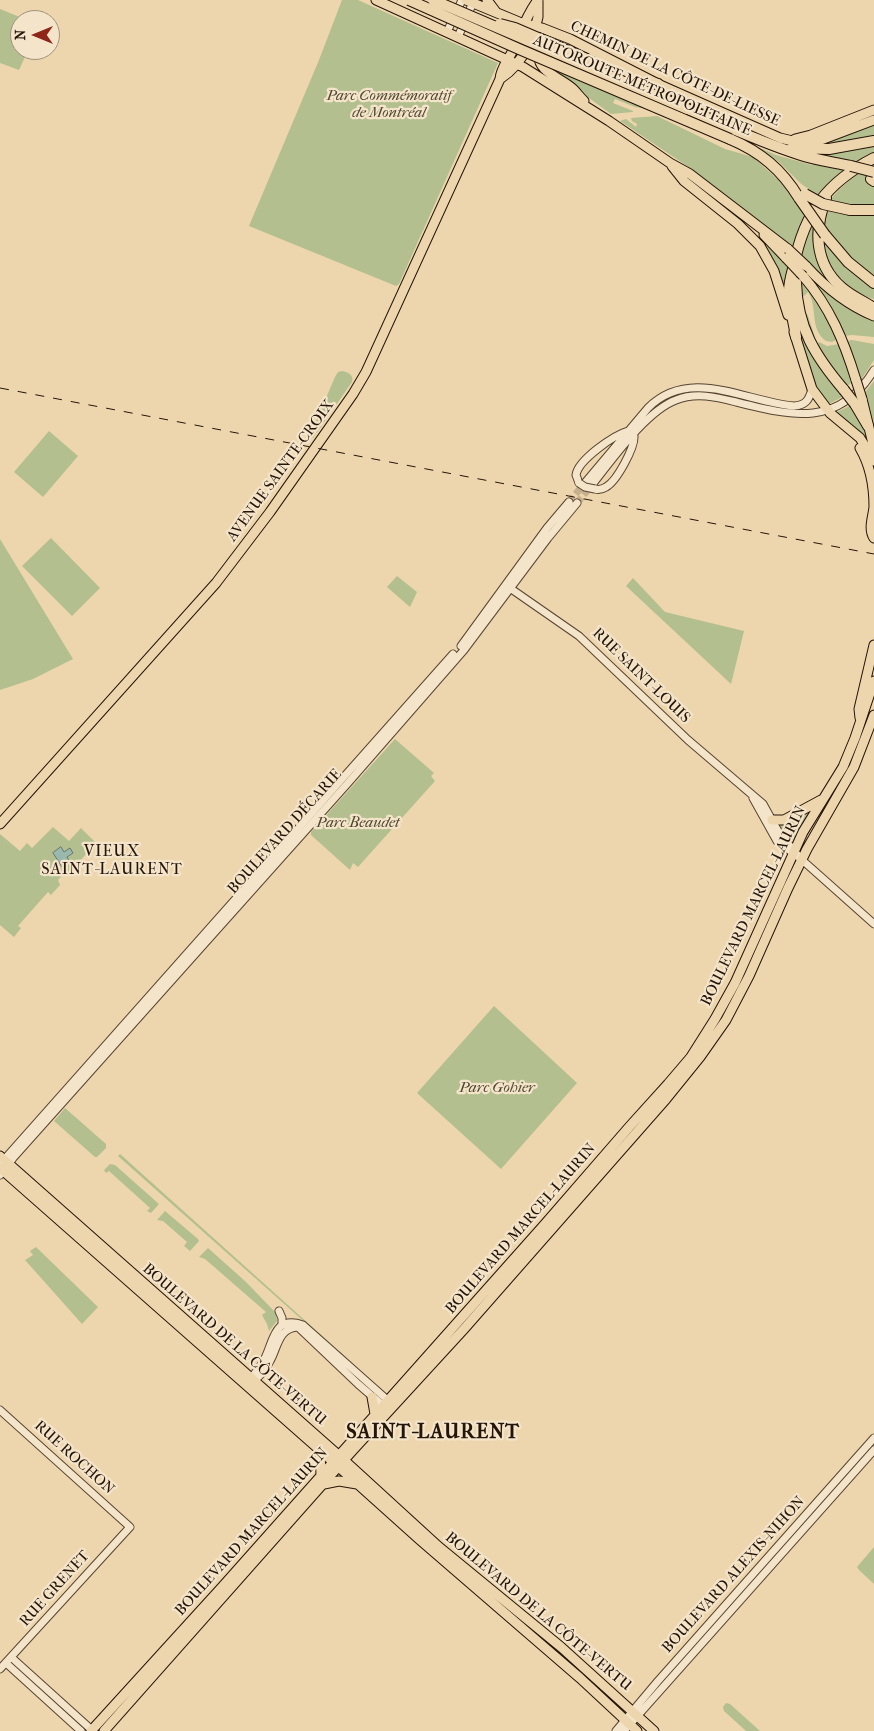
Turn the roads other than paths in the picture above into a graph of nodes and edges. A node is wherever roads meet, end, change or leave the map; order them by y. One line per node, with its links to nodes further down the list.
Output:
1 (376, 0): 10 (main road)
2 (409, 0): 30 (highway, AUTOROUTE MÉTROPOLITAINE, bridge)
3 (432, 0): 9 (highway, AUTOROUTE MÉTROPOLITAINE, bridge); 10 (main road)
4 (462, 0): 13 (street)
5 (487, 0): 8 (main road)
6 (538, 0): 11 (main road, AVENUE SAINTE-CROIX); 12 (main road, AVENUE SAINTE-CROIX)
7 (471, 1): 8 (main road, CHEMIN DE LA CÔTE-DE-LIESSE); 14 (street)
8 (496, 12): 11 (main road, CHEMIN DE LA CÔTE-DE-LIESSE)
9 (463, 13): 15 (highway, bridge); 25 (highway, AUTOROUTE MÉTROPOLITAINE, bridge)
10 (414, 16): 13 (main road)
11 (525, 24): 12 (main road, CHEMIN DE LA CÔTE-DE-LIESSE); 16 (main road, AVENUE SAINTE-CROIX)
12 (536, 27): 15 (main road, CHEMIN DE LA CÔTE-DE-LIESSE); 17 (main road, AVENUE SAINTE-CROIX)
13 (447, 32): 14 (main road)
14 (458, 37): 16 (main road)
15 (591, 56): 19 (highway); 20 (main road)
16 (508, 59): 17 (main road); 18 (main road, AVENUE SAINTE-CROIX)
17 (517, 64): 18 (main road, AVENUE SAINTE-CROIX); 20 (main road)
18 (500, 79): 61 (main road, AVENUE SAINTE-CROIX)
19 (658, 84): 23 (main road, CHEMIN DE LA CÔTE-DE-LIESSE)
20 (590, 109): 27 (main road)
21 (874, 110): 23 (main road)
22 (874, 120): 23 (main road, CHEMIN DE LA CÔTE-DE-LIESSE)
23 (790, 140)
24 (874, 140): 25 (highway)
25 (779, 147): 28 (highway, AUTOROUTE MÉTROPOLITAINE)
26 (874, 158): 32 (highway)
27 (670, 163): 34 (main road); 40 (main road)
28 (851, 166): 29 (highway, AUTOROUTE MÉTROPOLITAINE, bridge); 31 (highway)
29 (874, 172)
30 (788, 181): 33 (highway, bridge); 35 (highway, AUTOROUTE MÉTROPOLITAINE, bridge)
31 (874, 181)
32 (829, 192): 34 (highway); 36 (highway)
33 (874, 210)
34 (790, 255): 39 (main road, bridge); 40 (highway); 43 (main road, bridge); 43 (highway, bridge)
35 (874, 283)
36 (858, 298): 37 (highway); 38 (highway)
37 (874, 302)
38 (874, 308)
39 (874, 316)
40 (796, 337): 42 (main road)
41 (874, 370): 44 (street)
42 (812, 389): 44 (main road); 47 (street)
43 (858, 402): 45 (highway)
44 (827, 410): 46 (main road); 47 (street)
45 (868, 426): 48 (main road)
46 (846, 427): 49 (main road); 52 (main road)
47 (631, 433): 50 (street); 50 (street); 50 (street, bridge)
48 (874, 448)
49 (874, 461)
50 (585, 484)
51 (573, 502): 53 (street, BOULEVARD DÉCARIE)
52 (874, 538)
53 (508, 587): 58 (street, RUE SAINT-LOUIS); 65 (street, BOULEVARD DÉCARIE)
54 (874, 645): 57 (main road)
55 (874, 681): 57 (main road, BOULEVARD MARCEL-LAURIN)
56 (874, 715): 63 (main road, BOULEVARD MARCEL-LAURIN)
57 (860, 725): 59 (main road, BOULEVARD MARCEL-LAURIN)
58 (752, 796): 60 (street, RUE SAINT-LOUIS); 62 (street, RUE SAINT-LOUIS)
59 (824, 798): 60 (main road); 62 (main road, BOULEVARD MARCEL-LAURIN)
60 (772, 820): 62 (street, RUE SAINT-LOUIS)
61 (0, 824)
62 (794, 852): 63 (street, RUE SAINT-LOUIS); 72 (main road, BOULEVARD MARCEL-LAURIN)
63 (801, 859): 64 (street, RUE SAINT-LOUIS); 72 (main road, BOULEVARD MARCEL-LAURIN)
64 (874, 924)
65 (2, 1165): 69 (main road, BOULEVARD DE LA CÔTE-VERTU)
66 (279, 1311): 67 (street)
67 (282, 1326): 68 (street); 69 (street)
68 (301, 1326): 69 (street); 70 (street)
69 (251, 1382): 76 (main road, BOULEVARD DE LA CÔTE-VERTU); 78 (main road, BOULEVARD DE LA CÔTE-VERTU)
70 (361, 1382): 71 (street); 72 (street)
71 (372, 1397): 72 (street); 74 (main road)
72 (388, 1405): 74 (main road, BOULEVARD MARCEL-LAURIN); 78 (main road, BOULEVARD MARCEL-LAURIN)
73 (0, 1410): 81 (street, RUE ROCHON)
74 (375, 1414): 78 (main road, BOULEVARD MARCEL-LAURIN)
75 (874, 1438): 86 (street, BOULEVARD ALEXIS-NIHON)
76 (320, 1450): 78 (main road, BOULEVARD DE LA CÔTE-VERTU); 79 (main road)
77 (874, 1450): 86 (street, BOULEVARD ALEXIS-NIHON)
78 (339, 1461): 79 (main road, BOULEVARD MARCEL-LAURIN); 80 (main road, BOULEVARD DE LA CÔTE-VERTU); 86 (main road, BOULEVARD DE LA CÔTE-VERTU)
79 (322, 1479): 80 (main road); 85 (main road, BOULEVARD MARCEL-LAURIN); 89 (main road, BOULEVARD MARCEL-LAURIN)
80 (357, 1484): 87 (main road, BOULEVARD DE LA CÔTE-VERTU)
81 (130, 1527): 82 (street, RUE GRENET)
82 (12, 1657): 83 (street, RUE GRENET); 89 (street)
83 (6, 1663): 84 (street, RUE GRENET); 88 (street)
84 (0, 1669)
85 (125, 1709): 90 (main road, BOULEVARD MARCEL-LAURIN); 91 (main road)
86 (635, 1714): 87 (street, BOULEVARD ALEXIS-NIHON); 94 (main road, BOULEVARD DE LA CÔTE-VERTU)
87 (626, 1725): 92 (street, BOULEVARD ALEXIS-NIHON); 93 (main road, BOULEVARD DE LA CÔTE-VERTU)
88 (81, 1731)
89 (92, 1731)
90 (104, 1731)
91 (113, 1731)
92 (616, 1731)
93 (637, 1731)
94 (654, 1731)

